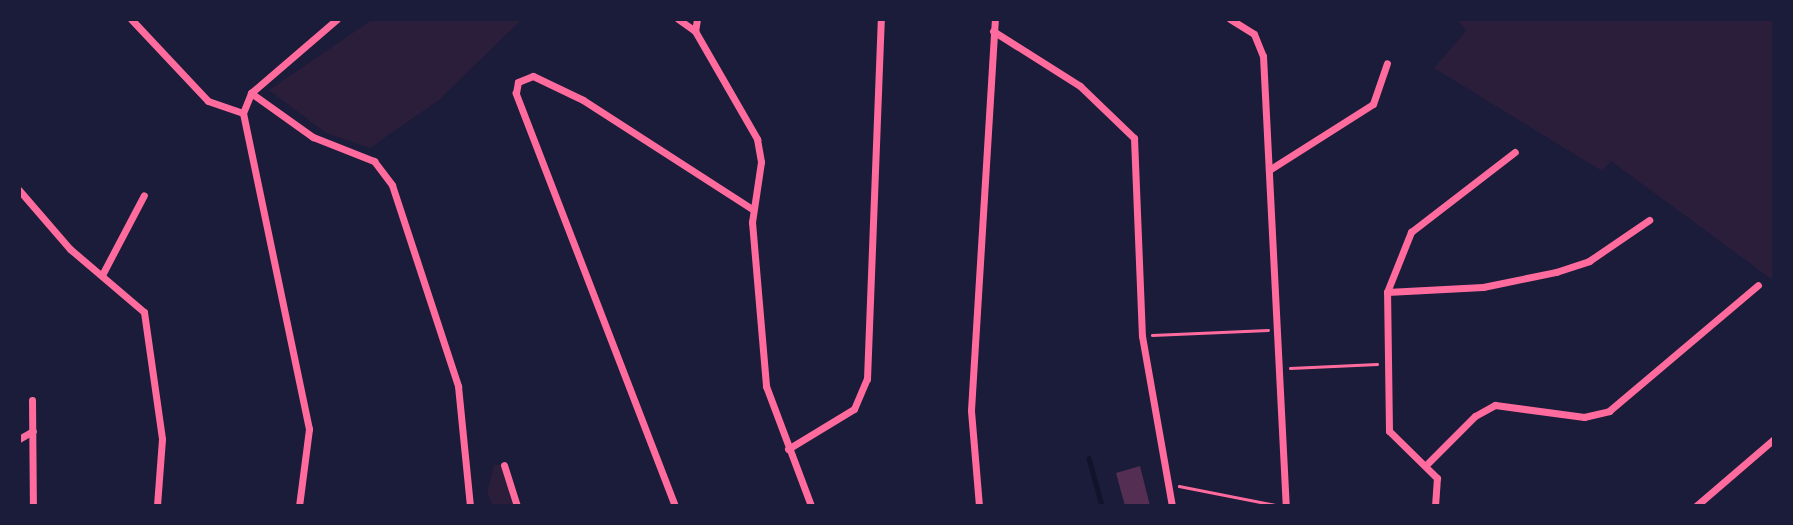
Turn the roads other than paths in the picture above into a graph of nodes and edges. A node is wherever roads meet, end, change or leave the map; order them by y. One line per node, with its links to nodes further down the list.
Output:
1 (131, 19): 12 (street)
2 (337, 19): 11 (street)
3 (678, 19): 8 (street)
4 (696, 19): 8 (street)
5 (881, 19): 26 (street)
6 (995, 19): 9 (street)
7 (1230, 19): 14 (street)
8 (695, 31): 17 (street)
9 (993, 31): 38 (street); 39 (street)
10 (1387, 63): 14 (street)
11 (251, 93): 12 (street); 29 (street)
12 (243, 113): 32 (street)
13 (1515, 152): 21 (street)
14 (1269, 170): 40 (street)
15 (19, 190): 19 (street)
16 (144, 195): 19 (street)
17 (752, 209): 26 (street); 36 (street)
18 (1649, 220): 21 (street)
19 (102, 275): 31 (street)
20 (1758, 285): 27 (street)
21 (1387, 292): 27 (street)
22 (32, 400): 23 (street)
23 (33, 431): 24 (street); 30 (street)
24 (19, 439)
25 (1774, 439): 42 (street)
26 (788, 449): 37 (street)
27 (1428, 463): 41 (street)
28 (504, 464): 35 (street)
29 (471, 494): 33 (street); 34 (street)
30 (33, 506)
31 (157, 506)
32 (299, 506)
33 (470, 506)
34 (478, 506)
35 (517, 506)
36 (675, 506)
37 (811, 506)
38 (979, 506)
39 (1172, 506)
40 (1286, 506)
41 (1435, 506)
42 (1696, 506)

